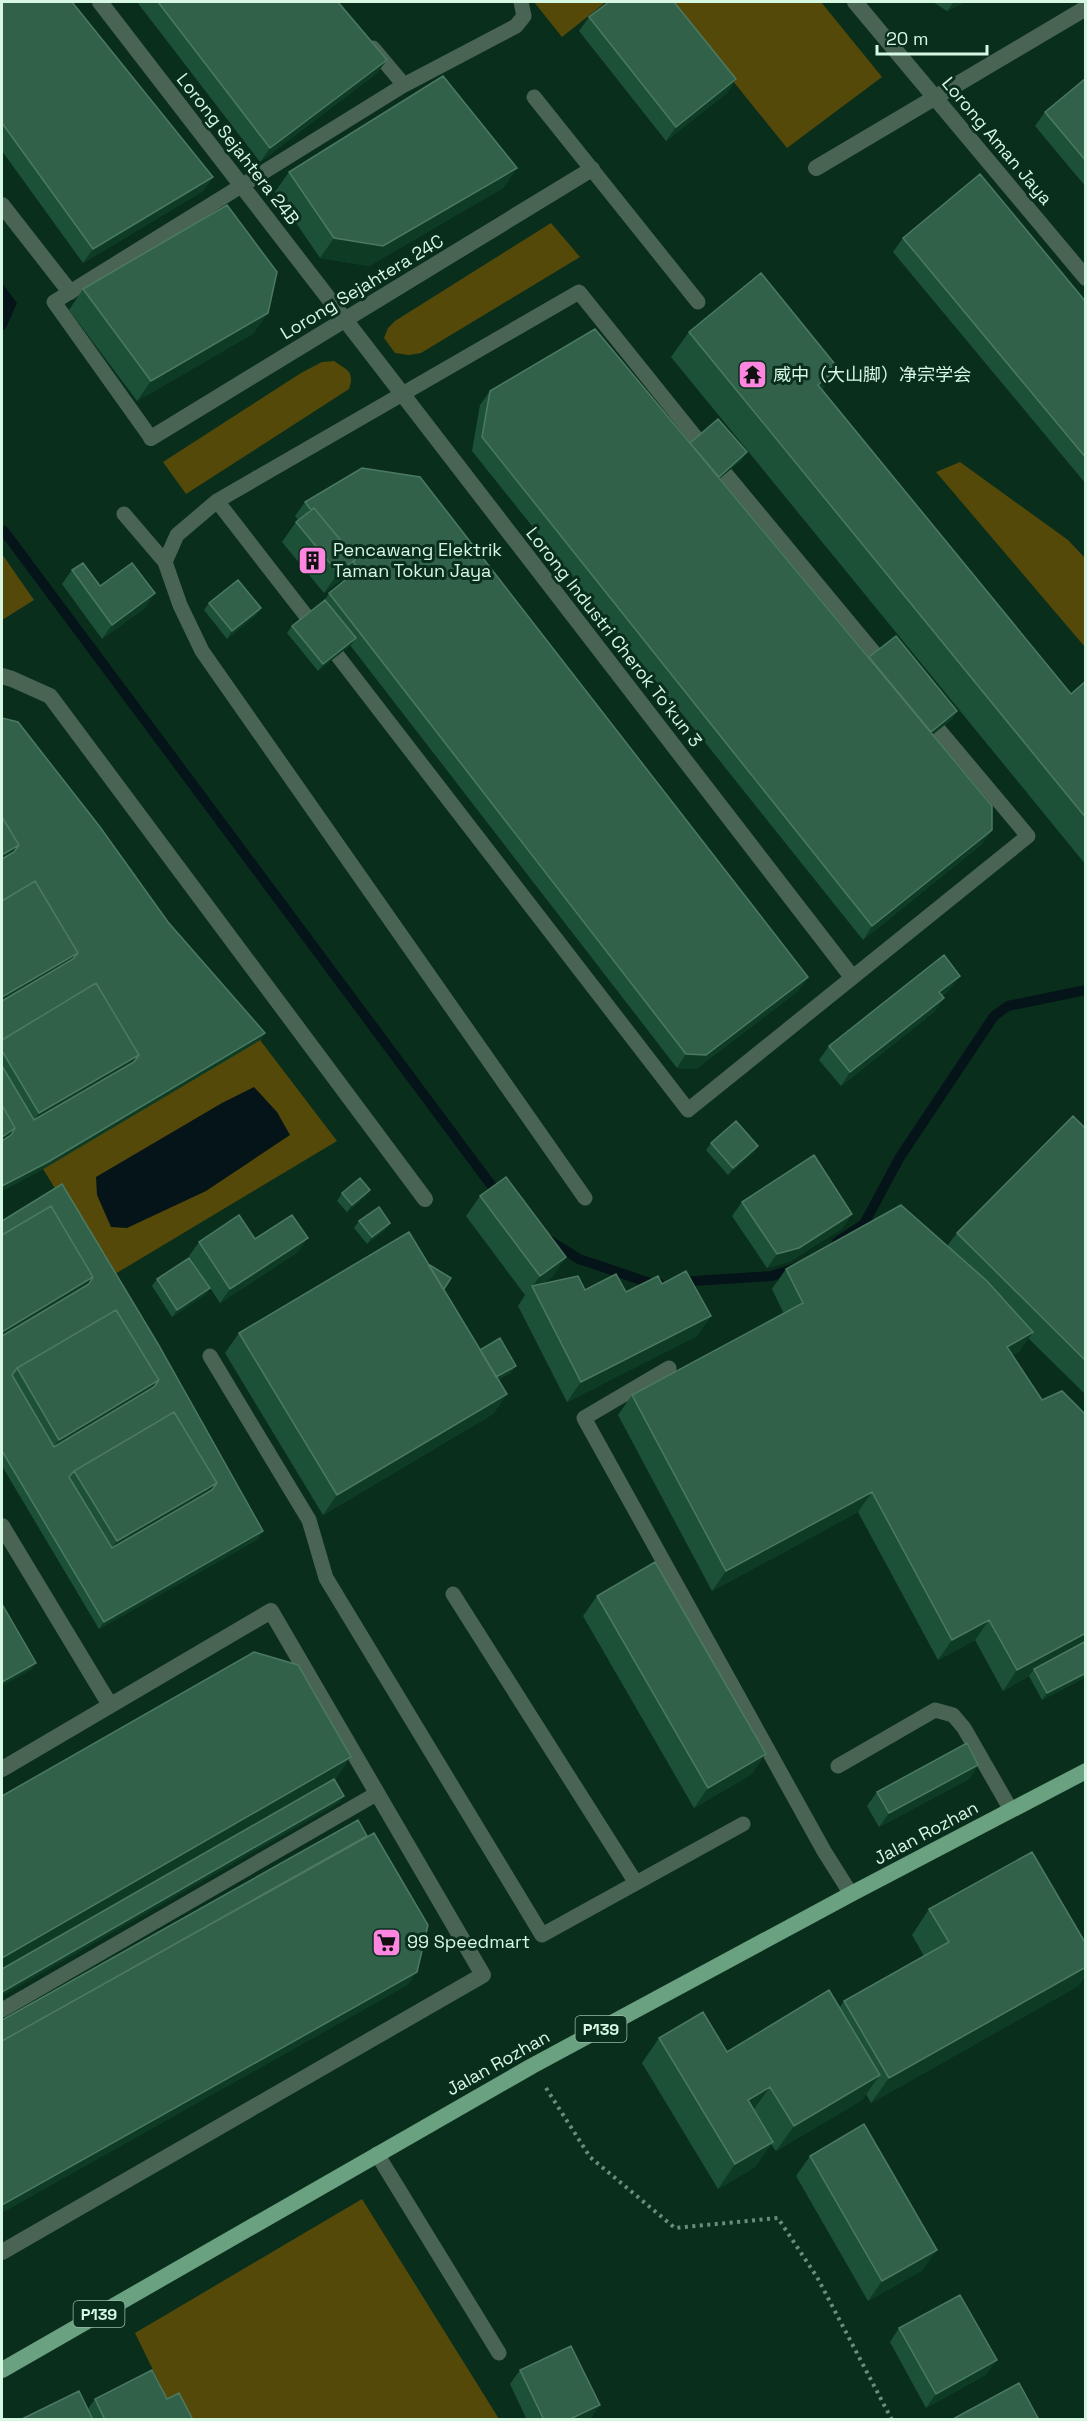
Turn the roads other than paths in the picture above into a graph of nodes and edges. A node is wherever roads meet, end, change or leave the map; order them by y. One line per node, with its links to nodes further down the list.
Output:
1 (100, 2): 11 (street, Lorong Sejahtera 24B)
2 (521, 2): 6 (lane)
3 (855, 2): 8 (street, Lorong Aman Jaya)
4 (1080, 10): 8 (street)
5 (362, 35): 6 (lane)
6 (404, 85): 11 (lane)
7 (534, 97): 10 (lane)
8 (935, 97): 9 (street); 13 (street, Lorong Aman Jaya)
9 (816, 168)
10 (592, 169): 15 (lane); 16 (street, Lorong Sejahtera 24C)
11 (241, 185): 14 (lane); 16 (street, Lorong Sejahtera 24B)
12 (2, 205): 14 (street)
13 (1086, 278)
14 (70, 292): 18 (lane)
15 (698, 302)
16 (346, 320): 17 (street, Lorong Industri Cherok To'kun 3); 18 (street, Lorong Sejahtera 24C)
17 (402, 394): 19 (lane); 21 (lane); 29 (street, Lorong Industri Cherok To'kun 3)
18 (151, 438)
19 (697, 439)
20 (725, 474): 25 (lane)
21 (217, 501): 23 (lane); 24 (lane)
22 (124, 514): 23 (lane)
23 (165, 562): 30 (lane)
24 (307, 617)
25 (876, 654)
26 (337, 655): 29 (lane)
27 (2, 676): 31 (street)
28 (939, 730): 29 (lane)
29 (852, 978)
30 (585, 1198)
31 (425, 1199)
32 (210, 1356): 43 (lane)
33 (669, 1368): 44 (lane)
34 (2, 1526): 36 (street)
35 (453, 1594): 43 (lane)
36 (110, 1705): 38 (street); 40 (street)
37 (838, 1766): 41 (lane)
38 (2, 1768)
39 (1086, 1771): 41 (main road, Jalan Rozhan / P139)
40 (376, 1794): 45 (lane); 47 (street)
41 (1011, 1810): 44 (main road, Jalan Rozhan / P139)
42 (742, 1824): 43 (lane)
43 (636, 1883)
44 (851, 1894): 46 (main road, Jalan Rozhan / P139)
45 (2, 2010)
46 (377, 2154): 48 (lane); 49 (main road, Jalan Rozhan / P139)
47 (2, 2252)
48 (499, 2353)
49 (2, 2370)

